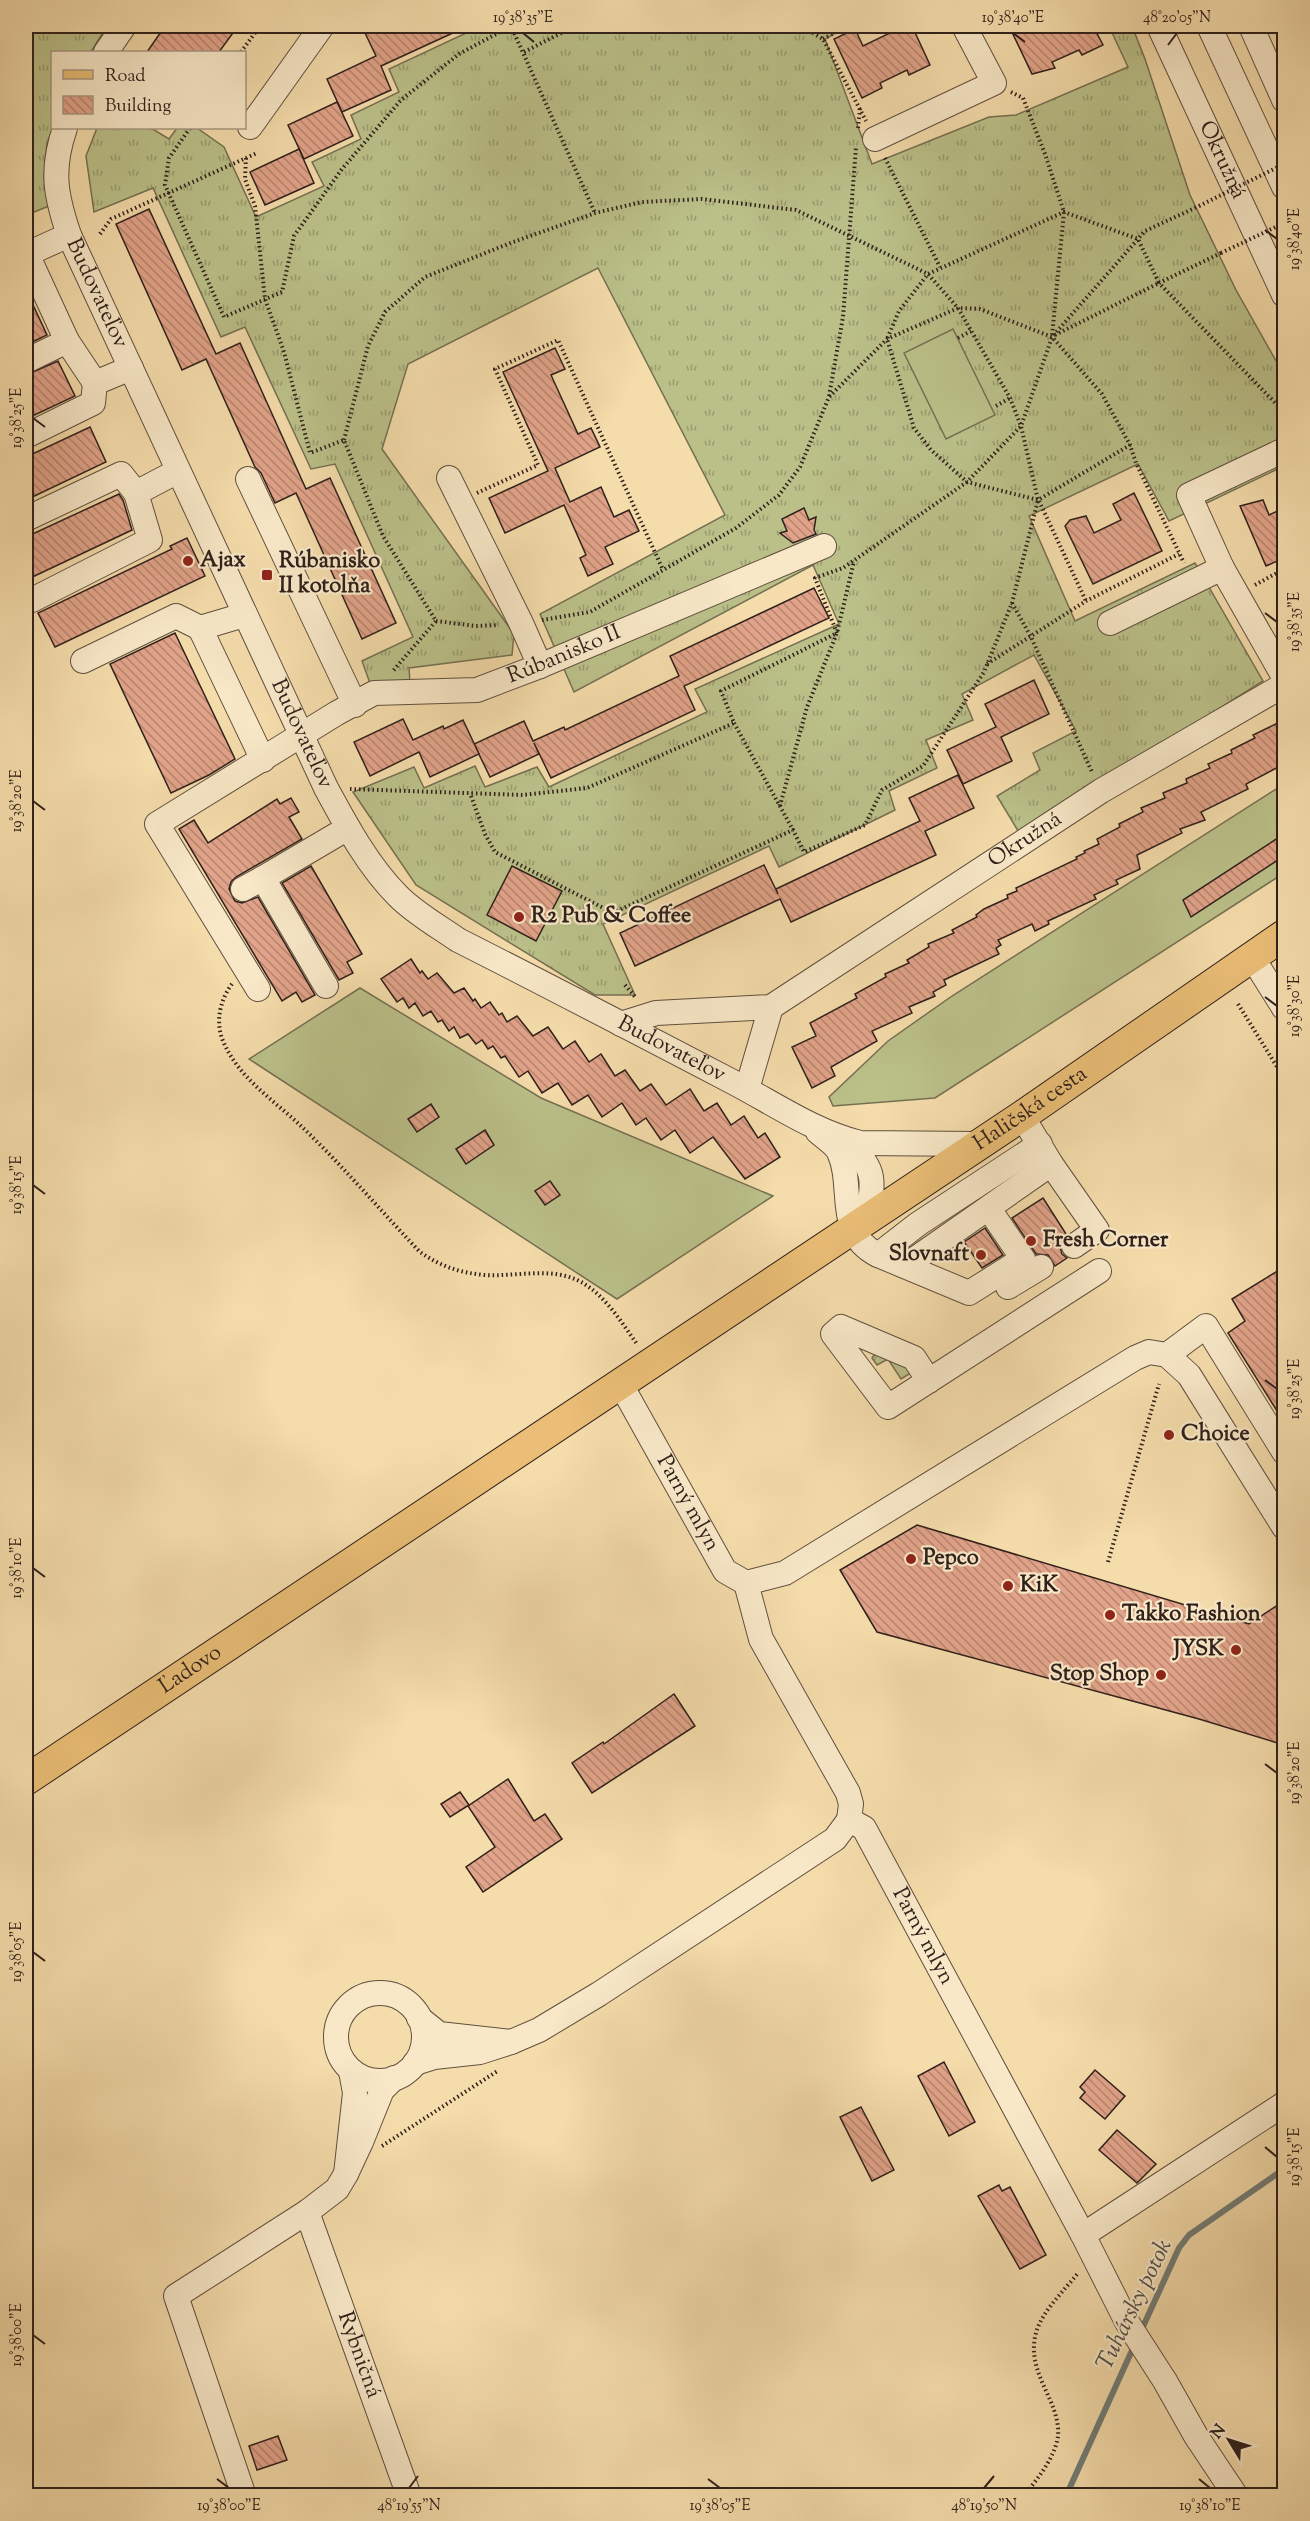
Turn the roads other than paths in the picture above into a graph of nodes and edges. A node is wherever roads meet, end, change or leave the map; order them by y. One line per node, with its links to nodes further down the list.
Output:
1 (124, 26): 7 (street)
2 (322, 26): 9 (street)
3 (964, 26): 11 (street)
4 (1159, 26): 15 (street, Okružná)
5 (1209, 26): 12 (street)
6 (1251, 26): 8 (street)
7 (107, 51)
8 (1284, 100)
9 (250, 127)
10 (65, 129): 13 (street, Budovateľov)
11 (863, 137)
12 (1284, 187)
13 (69, 235): 14 (street); 18 (street, Budovateľov)
14 (26, 253): 16 (street)
15 (1284, 295)
16 (67, 341): 17 (street); 19 (street)
17 (26, 361)
18 (131, 368): 19 (street); 22 (street, Budovateľov)
19 (95, 383): 20 (street)
20 (26, 436)
21 (1284, 450): 28 (street)
22 (178, 471): 25 (street); 30 (street, Budovateľov)
23 (449, 478): 34 (street)
24 (248, 479): 37 (street)
25 (136, 493): 26 (street); 29 (street)
26 (26, 519)
27 (824, 546): 34 (street, Rúbanisko II)
28 (1222, 568): 31 (street); 35 (street)
29 (32, 600)
30 (244, 615): 32 (street); 38 (street, Budovateľov)
31 (1110, 623)
32 (200, 628): 33 (street); 39 (street)
33 (83, 662)
34 (540, 666): 37 (street, Rúbanisko II)
35 (1284, 677)
36 (1284, 685): 45 (street, Okružná)
37 (364, 699): 38 (street, Rúbanisko II)
38 (301, 736): 39 (street, Rúbanisko II); 40 (street, Budovateľov)
39 (263, 760): 44 (street, Rúbanisko II)
40 (348, 828): 43 (street); 47 (street, Budovateľov)
41 (1284, 935): 42 (main road, Haličská cesta)
42 (1252, 957): 46 (street); 49 (main road, Haličská cesta)
43 (327, 986)
44 (258, 988)
45 (771, 1007): 47 (street); 48 (street)
46 (1284, 1008)
47 (621, 1024): 48 (street, Budovateľov)
48 (747, 1089): 50 (street, Budovateľov)
49 (1022, 1116): 52 (main road, Haličská cesta); 53 (street)
50 (810, 1125): 51 (street, Budovateľov); 55 (street, Budovateľov)
51 (842, 1139): 52 (street, Budovateľov); 55 (street, Budovateľov)
52 (977, 1144): 55 (main road, Haličská cesta)
53 (1046, 1154): 54 (street); 56 (street); 57 (street)
54 (989, 1209): 58 (street); 61 (street)
55 (859, 1224): 57 (street); 64 (main road, Haličská cesta)
56 (1074, 1246)
57 (878, 1255): 58 (street)
58 (905, 1266): 61 (street)
59 (1041, 1267): 61 (street)
60 (1099, 1271): 63 (street)
61 (969, 1293)
62 (1167, 1355): 65 (street); 66 (street); 67 (street)
63 (929, 1381)
64 (620, 1383): 67 (street, Parný mlyn); 68 (main road, Ľadovo)
65 (1284, 1452)
66 (1284, 1527)
67 (746, 1583): 69 (street)
68 (26, 1780)
69 (849, 1820): 71 (street); 78 (street, Parný mlyn)
70 (419, 2018): 71 (street); 72 (street); 73 (street)
71 (511, 2042): 72 (street)
72 (415, 2063): 74 (street)
73 (351, 2070): 74 (street); 76 (street)
74 (394, 2078): 76 (street)
75 (1284, 2104): 78 (street)
76 (346, 2174): 77 (street)
77 (307, 2212): 79 (street); 80 (street, Rybničná)
78 (1083, 2235): 81 (street, Parný mlyn)
79 (244, 2496)
80 (409, 2496)
81 (1236, 2496)

